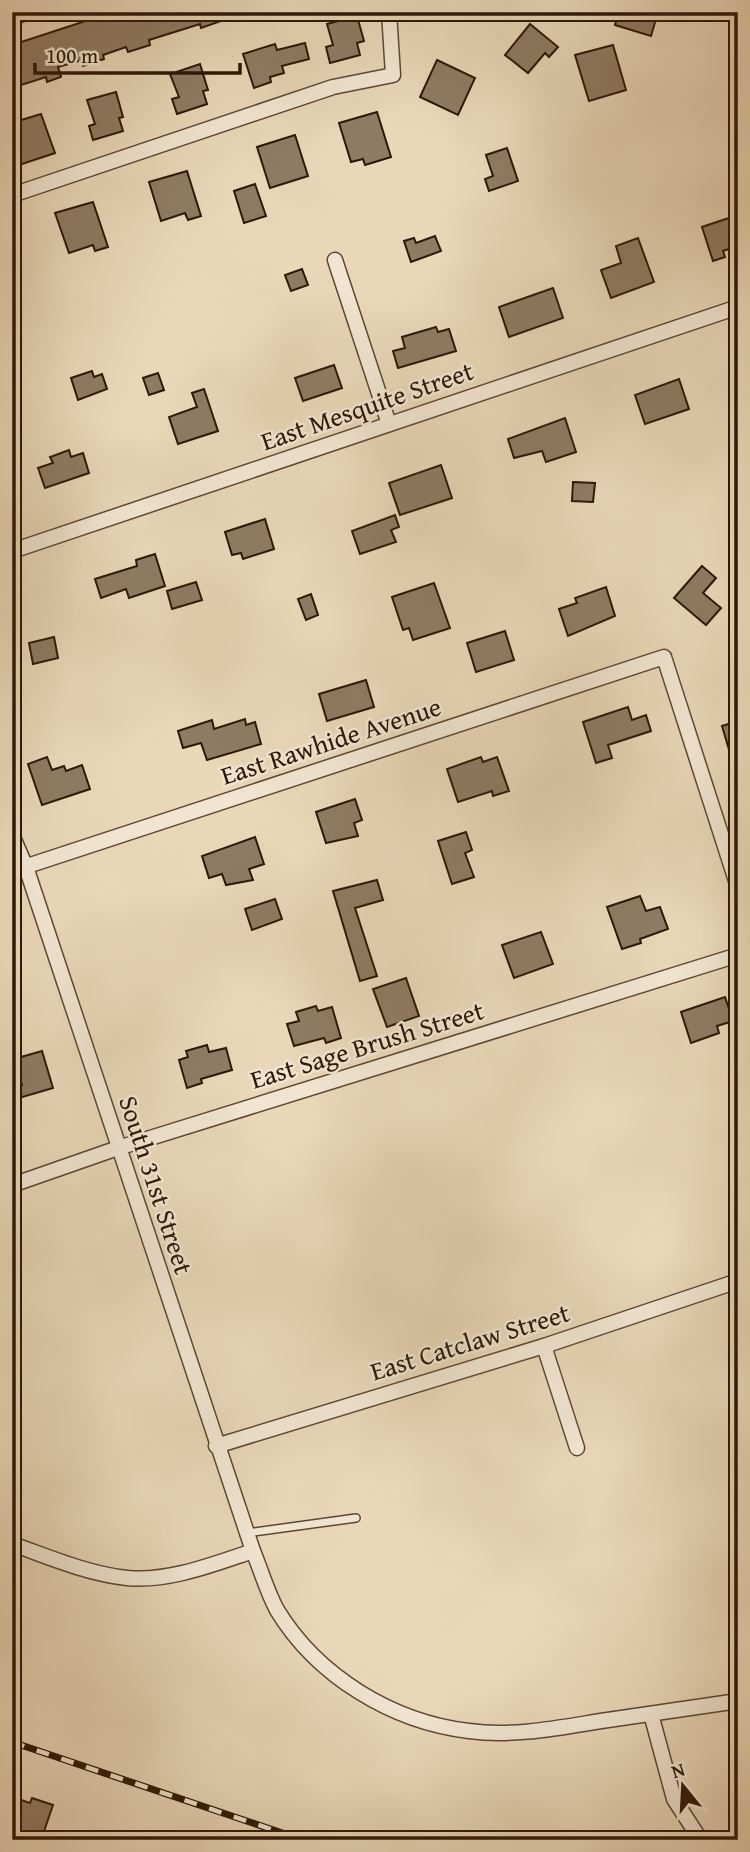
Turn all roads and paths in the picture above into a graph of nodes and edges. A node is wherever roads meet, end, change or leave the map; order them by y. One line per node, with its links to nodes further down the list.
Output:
1 (28, 12): 3 (street)
2 (389, 12): 4 (street)
3 (12, 18)
4 (12, 195)
5 (335, 260): 7 (street)
6 (738, 307): 7 (street, East Mesquite Street)
7 (389, 424): 8 (street, East Mesquite Street)
8 (12, 551)
9 (12, 835): 10 (street, South 31st Street)
10 (19, 869): 11 (street, East Rawhide Avenue); 13 (street, South 31st Street)
11 (738, 887)
12 (738, 955): 13 (street, East Sage Brush Street)
13 (118, 1148): 14 (street, East Sage Brush Street); 17 (street, South 31st Street)
14 (12, 1185)
15 (738, 1281): 16 (street, East Catclaw Street)
16 (544, 1346): 17 (street, East Catclaw Street); 18 (street)
17 (216, 1446): 20 (street, South 31st Street)
18 (577, 1448)
19 (356, 1518): 20 (lane)
20 (247, 1533): 22 (street, South 31st Street)
21 (12, 1544): 22 (street)
22 (253, 1551): 24 (street, South 31st Street)
23 (738, 1701): 24 (street, South 31st Street)
24 (651, 1714): 25 (street)
25 (698, 1836)

